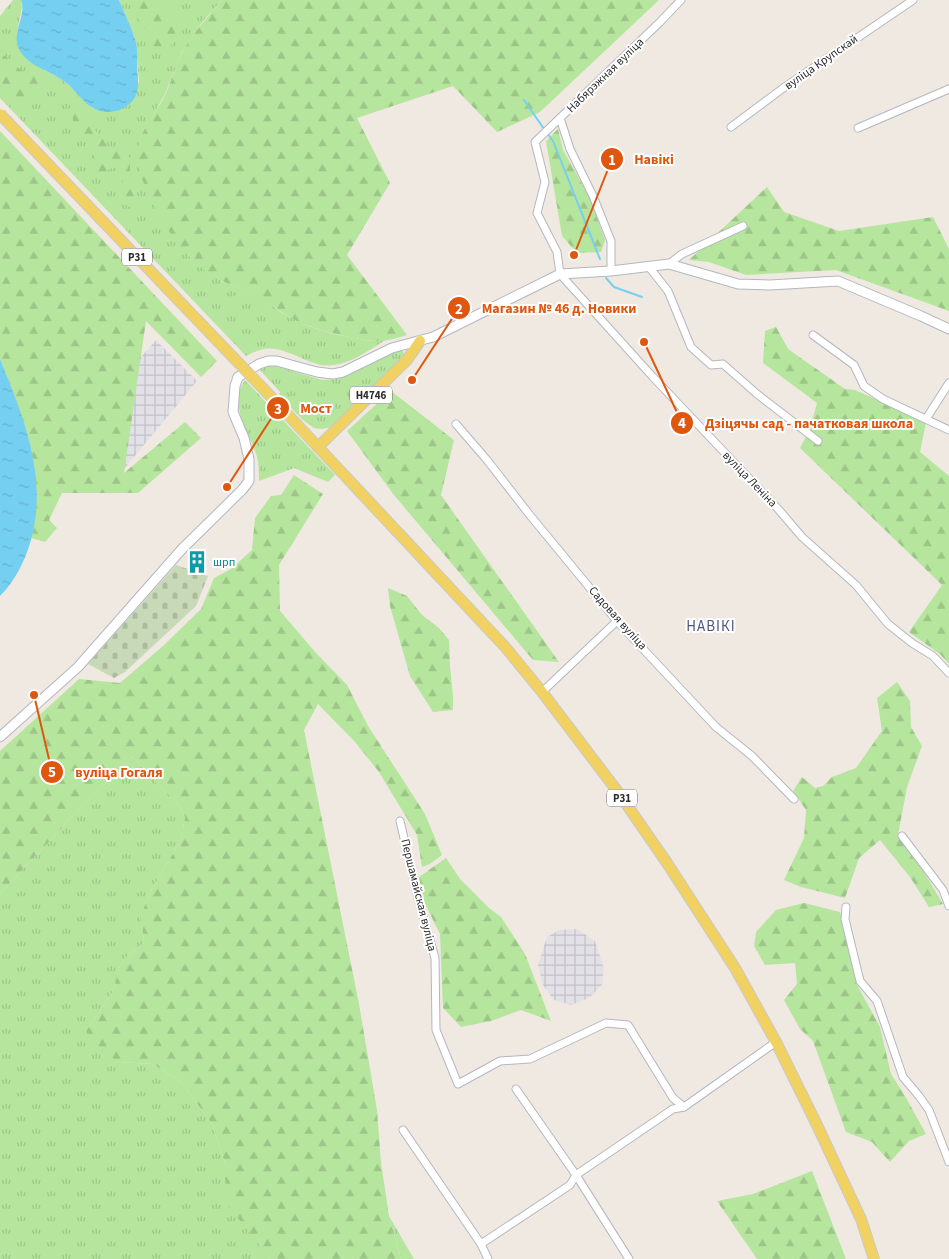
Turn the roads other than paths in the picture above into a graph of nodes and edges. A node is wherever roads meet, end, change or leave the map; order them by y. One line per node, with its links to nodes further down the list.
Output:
1 (681, 0): 5 (street, Набярэжная вуліца)
2 (913, 0): 6 (street, вуліца Крупскай)
3 (949, 89): 7 (street)
4 (0, 114): 21 (main road, Р31, bridge)
5 (560, 118): 11 (street, Набярэжная вуліца); 12 (street)
6 (730, 127)
7 (858, 128)
8 (743, 226): 9 (street)
9 (669, 264): 10 (street); 13 (street)
10 (649, 267): 11 (street); 20 (street)
11 (612, 270): 12 (street)
12 (560, 274): 15 (street); 23 (street, вуліца Леніна)
13 (949, 329)
14 (813, 335): 17 (street)
15 (420, 341): 21 (main road, Н4746); 25 (street)
16 (948, 386): 17 (street)
17 (926, 419): 19 (street)
18 (456, 424): 22 (street, Садовая вуліца)
19 (949, 430)
20 (818, 441)
21 (318, 447): 24 (main road, Р31)
22 (618, 621): 24 (street); 26 (street, Садовая вуліца)
23 (949, 672)
24 (542, 692): 31 (main road, Р31)
25 (0, 738)
26 (794, 799)
27 (400, 821): 33 (street, Першамайская вуліца)
28 (902, 836): 29 (street)
29 (949, 906)
30 (846, 907): 35 (street)
31 (776, 1042): 33 (street); 40 (main road, Р31)
32 (516, 1089): 36 (street)
33 (684, 1107): 36 (street)
34 (403, 1130): 37 (street)
35 (949, 1162)
36 (576, 1175): 37 (street); 39 (street)
37 (481, 1244): 38 (street)
38 (488, 1259)
39 (629, 1259)
40 (874, 1259)

